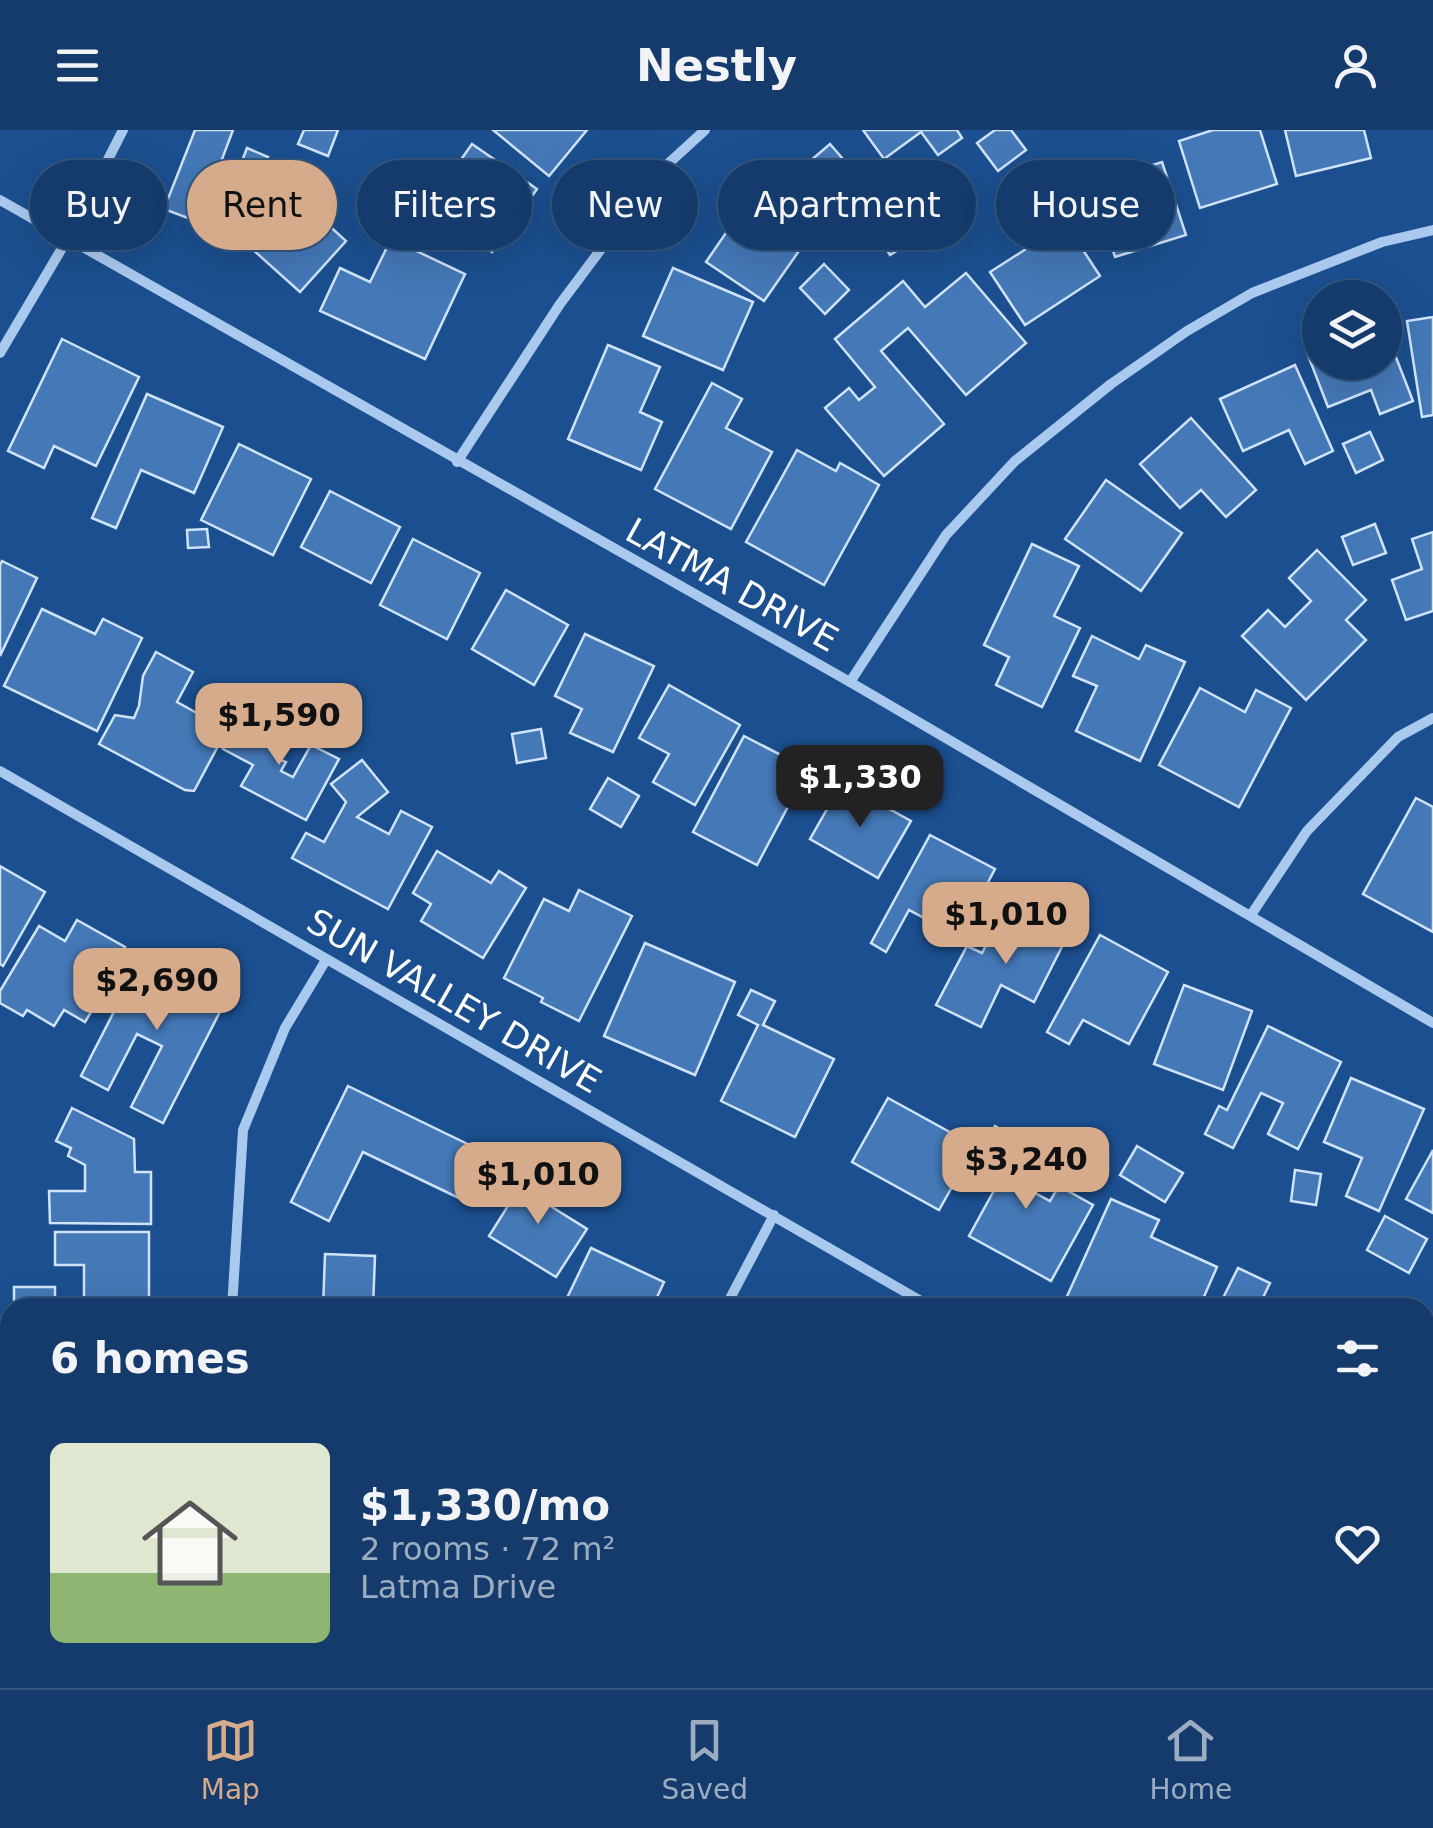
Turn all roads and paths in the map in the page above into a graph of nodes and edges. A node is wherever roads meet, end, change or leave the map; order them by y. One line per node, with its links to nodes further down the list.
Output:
1 (123, 130): 3 (street)
2 (704, 130): 10 (street)
3 (108, 160)
4 (0, 200): 5 (street, LATMA DRIVE)
5 (30, 217)
6 (1433, 230): 11 (street)
7 (61, 250): 9 (street)
8 (89, 250): 10 (street, LATMA DRIVE)
9 (0, 353)
10 (457, 462): 11 (street, LATMA DRIVE)
11 (850, 682): 14 (street, LATMA DRIVE)
12 (1433, 718): 14 (street)
13 (0, 771): 15 (street, SUN VALLEY DRIVE)
14 (1251, 915): 16 (street, LATMA DRIVE)
15 (326, 960): 17 (street, SUN VALLEY DRIVE); 18 (street)
16 (1433, 1023)
17 (774, 1214): 19 (street); 20 (street, SUN VALLEY DRIVE)
18 (233, 1298)
19 (731, 1298)
20 (917, 1298)

